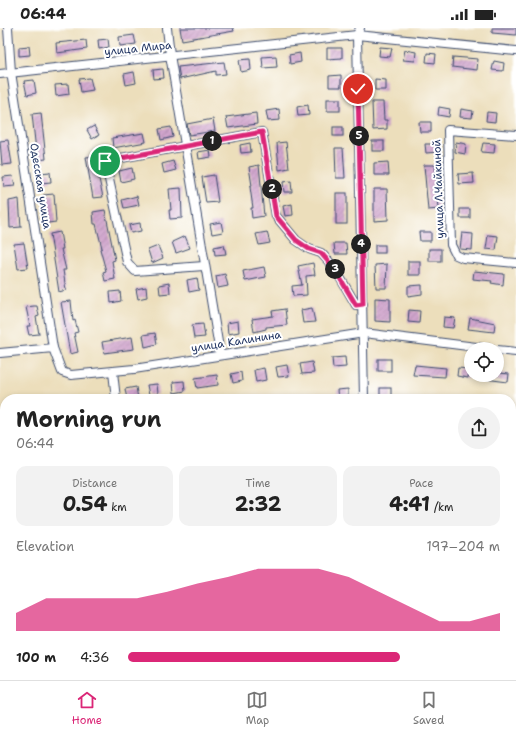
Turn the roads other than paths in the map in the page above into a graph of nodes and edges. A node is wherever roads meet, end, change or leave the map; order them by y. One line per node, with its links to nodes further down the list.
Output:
1 (168, 28): 5 (street)
2 (357, 30): 4 (street, улица Мира); 5 (street, улица Мира); 12 (street)
3 (10, 31): 6 (street, Одесская улица)
4 (516, 51)
5 (170, 56): 6 (street, улица Мира); 9 (street)
6 (11, 72): 7 (street, улица Мира); 15 (street, Одесская улица)
7 (0, 74)
8 (516, 135): 10 (street, улица Л.Чайкиной)
9 (185, 146): 11 (street); 11 (street); 12 (street)
10 (516, 263)
11 (204, 266): 19 (street)
12 (363, 304): 13 (street)
13 (364, 333): 14 (street, улица Калинина); 19 (street, улица Калинина); 22 (street)
14 (464, 346)
15 (53, 348): 18 (street); 20 (street, улица Калинина)
16 (504, 351): 17 (street)
17 (516, 352)
18 (0, 353)
19 (220, 354): 20 (street, улица Калинина)
20 (113, 372): 21 (street)
21 (115, 394)
22 (364, 394)

